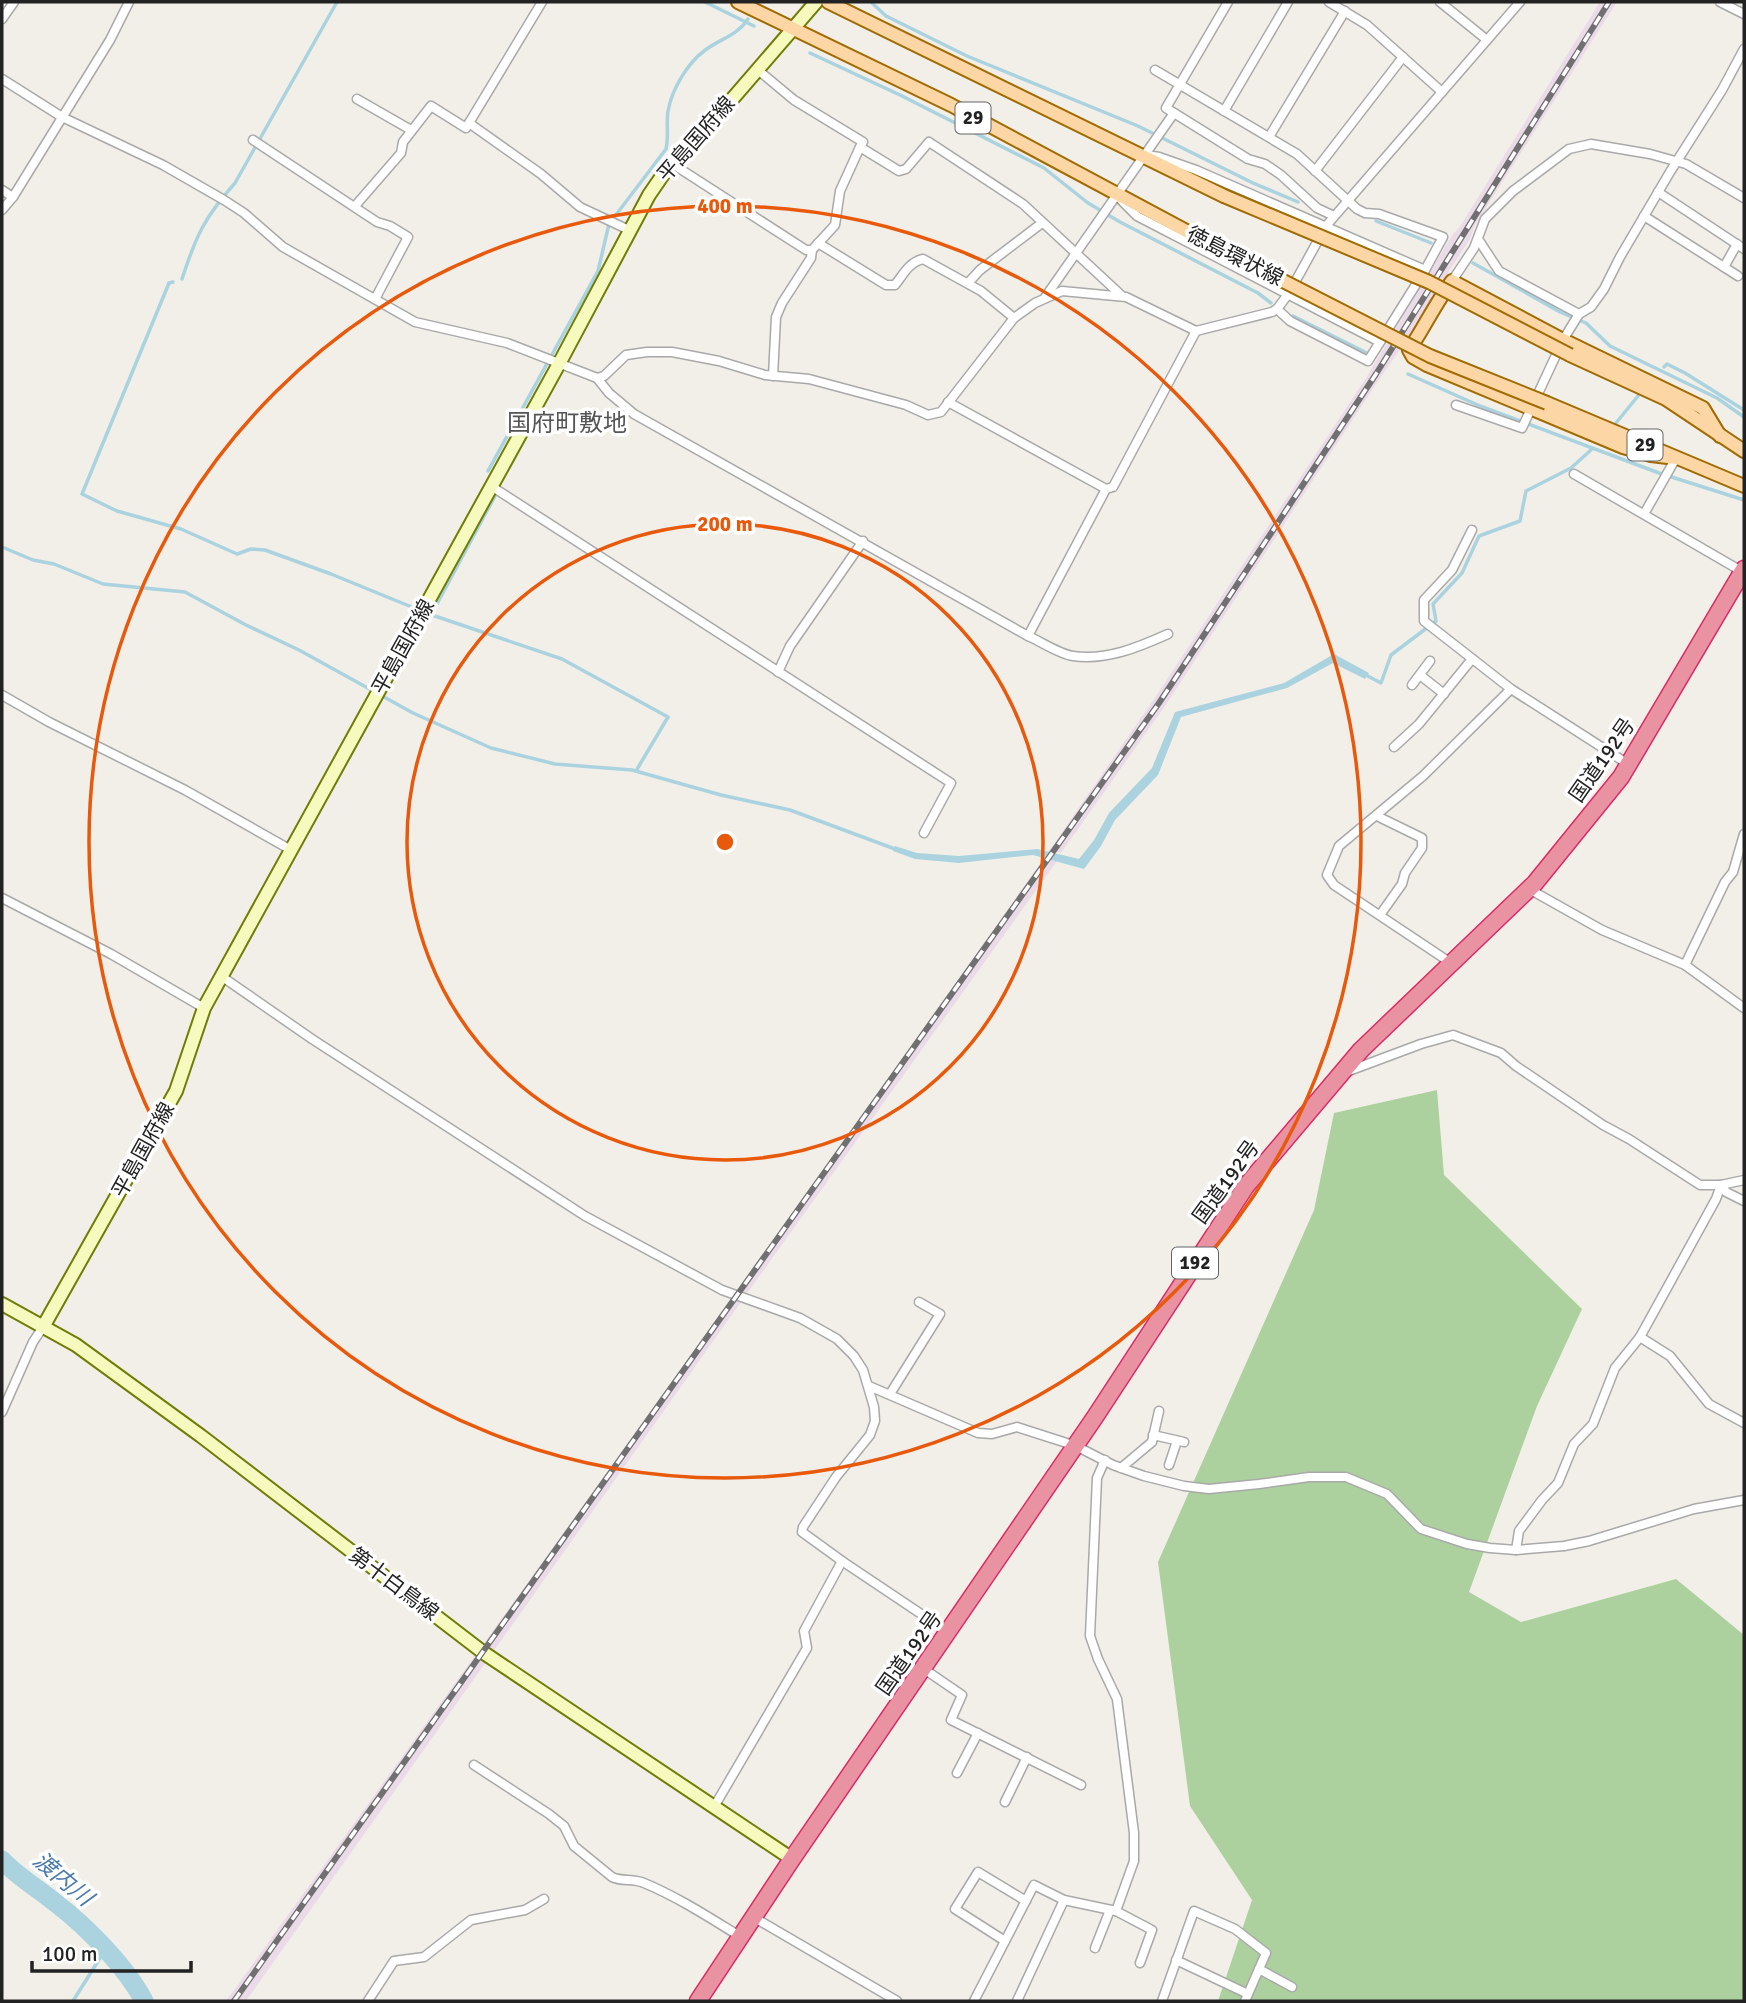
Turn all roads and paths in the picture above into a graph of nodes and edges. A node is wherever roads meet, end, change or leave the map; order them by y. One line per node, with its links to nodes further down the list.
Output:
1 (14, 2): 15 (street)
2 (129, 2): 28 (street)
3 (542, 2): 29 (street)
4 (738, 2): 16 (main road, 徳島環状線 / 29)
5 (816, 2): 16 (main road, 平島国府線)
6 (828, 2): 34 (main road, 29)
7 (1228, 2): 23 (street)
8 (1288, 2): 26 (street)
9 (1329, 2): 13 (street)
10 (1441, 2): 17 (street)
11 (1520, 2): 17 (street)
12 (1720, 2): 14 (street)
13 (1345, 11): 19 (street); 31 (street)
14 (1744, 14)
15 (2, 19)
16 (793, 29): 20 (main road, 平島国府線); 40 (main road, 徳島環状線 / 29)
17 (1487, 40): 24 (street)
18 (1744, 49): 35 (street)
19 (1403, 57): 24 (street); 37 (street)
20 (758, 70): 33 (street); 36 (main road, 平島国府線)
21 (1155, 70): 23 (street)
22 (2, 79): 28 (street)
23 (1179, 84): 26 (street); 27 (street)
24 (1442, 92): 43 (street)
25 (357, 99): 30 (street)
26 (1224, 110): 31 (street)
27 (1174, 113): 34 (street); 46 (street)
28 (62, 117): 41 (street); 62 (street)
29 (469, 123): 30 (street); 50 (street)
30 (411, 130): 44 (street)
31 (1269, 137): 37 (street)
32 (255, 141): 44 (street)
33 (860, 147): 48 (street); 52 (street)
34 (1144, 155): 40 (street); 49 (street); 76 (main road, 29, bridge)
35 (1676, 162): 39 (street); 42 (street); 51 (street)
36 (671, 163): 50 (main road, 平島国府線); 52 (street)
37 (1315, 171): 43 (street)
38 (2, 190): 41 (street)
39 (1658, 192): 47 (street); 53 (street)
40 (1117, 196): 54 (street); 60 (street); 78 (main road, 徳島環状線 / 29, bridge)
41 (13, 197): 45 (street)
42 (1744, 198)
43 (1348, 200): 46 (street); 56 (street)
44 (355, 206): 62 (street)
45 (2, 210)
46 (1334, 216): 49 (street)
47 (1644, 216): 55 (street); 66 (street)
48 (1042, 223): 54 (street); 59 (street)
49 (1326, 226): 56 (street); 60 (street)
50 (629, 230): 70 (main road, 平島国府線)
51 (1478, 239): 58 (street); 66 (street)
52 (815, 246): 59 (street); 71 (street)
53 (1741, 247): 55 (street)
54 (1077, 254): 61 (street); 63 (street)
55 (1724, 267): 57 (street)
56 (1425, 270): 69 (street)
57 (1738, 275)
58 (1452, 281): 68 (main road); 75 (main road)
59 (968, 284): 65 (street)
60 (1289, 293): 64 (street); 69 (street)
61 (1122, 296): 63 (street); 67 (street)
62 (375, 299): 70 (street)
63 (1044, 299): 65 (street)
64 (1277, 309): 67 (street); 69 (street)
65 (1014, 318): 73 (street)
66 (1576, 318): 68 (street)
67 (1196, 331): 82 (street)
68 (1563, 340): 75 (street); 76 (main road)
69 (1380, 342)
70 (554, 360): 72 (street); 80 (main road, 平島国府線)
71 (773, 376): 72 (street); 73 (street)
72 (597, 378): 85 (street)
73 (948, 402): 82 (street)
74 (1456, 405): 75 (street)
75 (1527, 418): 78 (main road)
76 (1720, 436): 77 (main road, 29)
77 (1744, 451)
78 (1676, 458): 81 (main road, 徳島環状線 / 29); 83 (street)
79 (1574, 474): 83 (street)
80 (491, 486): 91 (street); 102 (main road, 平島国府線)
81 (1744, 486)
82 (1106, 489): 88 (street)
83 (1644, 514): 86 (street)
84 (1472, 530): 89 (street)
85 (863, 541): 88 (street); 91 (street)
86 (1743, 570): 98 (highway, 国道192号 / 192)
87 (1168, 634): 88 (street)
88 (1028, 636)
89 (1472, 659): 94 (street); 95 (street)
90 (1430, 661): 92 (street)
91 (778, 672): 100 (street)
92 (1420, 675): 93 (street); 95 (street)
93 (1412, 685)
94 (1511, 689): 98 (street); 99 (street)
95 (1444, 694): 97 (street)
96 (2, 695): 102 (street)
97 (1394, 747)
98 (1628, 764): 103 (highway, 国道192号 / 192)
99 (1377, 816): 105 (street); 105 (street)
100 (924, 833)
101 (1744, 834): 107 (street)
102 (291, 850): 108 (main road, 平島国府線)
103 (1529, 889): 106 (highway, 国道192号 / 192); 107 (street)
104 (2, 898): 109 (street)
105 (1380, 915): 106 (street)
106 (1451, 963): 111 (highway, 国道192号 / 192)
107 (1685, 965): 110 (street)
108 (221, 976): 109 (main road, 平島国府線); 119 (street)
109 (204, 1008): 117 (main road, 平島国府線)
110 (1744, 1008)
111 (1340, 1075): 113 (street); 125 (highway, 国道192号 / 192)
112 (1744, 1180): 113 (street)
113 (1721, 1185): 114 (street); 118 (street)
114 (1744, 1201)
115 (919, 1302): 120 (street)
116 (2, 1304): 117 (main road, 第十白鳥線)
117 (43, 1327): 122 (street); 140 (main road, 第十白鳥線)
118 (1640, 1337): 123 (street); 130 (street)
119 (869, 1386): 120 (street); 131 (street)
120 (890, 1394): 125 (street)
121 (1159, 1411): 124 (street)
122 (2, 1412)
123 (1744, 1423)
124 (1153, 1435): 127 (street); 128 (street)
125 (1076, 1446): 126 (street); 132 (highway, 国道192号 / 192)
126 (1105, 1461): 128 (street); 145 (street)
127 (1170, 1465)
128 (1121, 1468): 130 (street)
129 (1744, 1500): 130 (street)
130 (1516, 1550)
131 (842, 1561): 132 (street); 140 (street)
132 (949, 1632): 133 (highway, 国道192号 / 192)
133 (924, 1669): 134 (street); 141 (highway, 国道192号 / 192)
134 (978, 1733): 135 (street); 137 (street)
135 (1027, 1757): 138 (street); 139 (street)
136 (474, 1765): 147 (street)
137 (957, 1773)
138 (1081, 1784)
139 (1005, 1802)
140 (714, 1807): 141 (main road, 第十白鳥線)
141 (792, 1859): 146 (highway, 国道192号 / 192)
142 (544, 1899): 156 (street)
143 (1026, 1900): 144 (street); 148 (street); 148 (street)
144 (1064, 1900): 145 (street); 160 (street)
145 (1113, 1910): 149 (street); 151 (street)
146 (755, 1918): 147 (highway, 国道192号 / 192); 155 (street)
147 (741, 1937): 157 (highway, 国道192号 / 192)
148 (1005, 1941): 159 (street)
149 (1095, 1948)
150 (1176, 1961): 152 (street); 154 (street); 161 (street)
151 (1139, 1963)
152 (1259, 1969): 153 (street); 154 (street)
153 (1292, 1987)
154 (1247, 1997)
155 (886, 1999): 158 (street)
156 (368, 2001)
157 (698, 2001)
158 (897, 2001)
159 (974, 2001)
160 (1017, 2001)
161 (1161, 2001)

